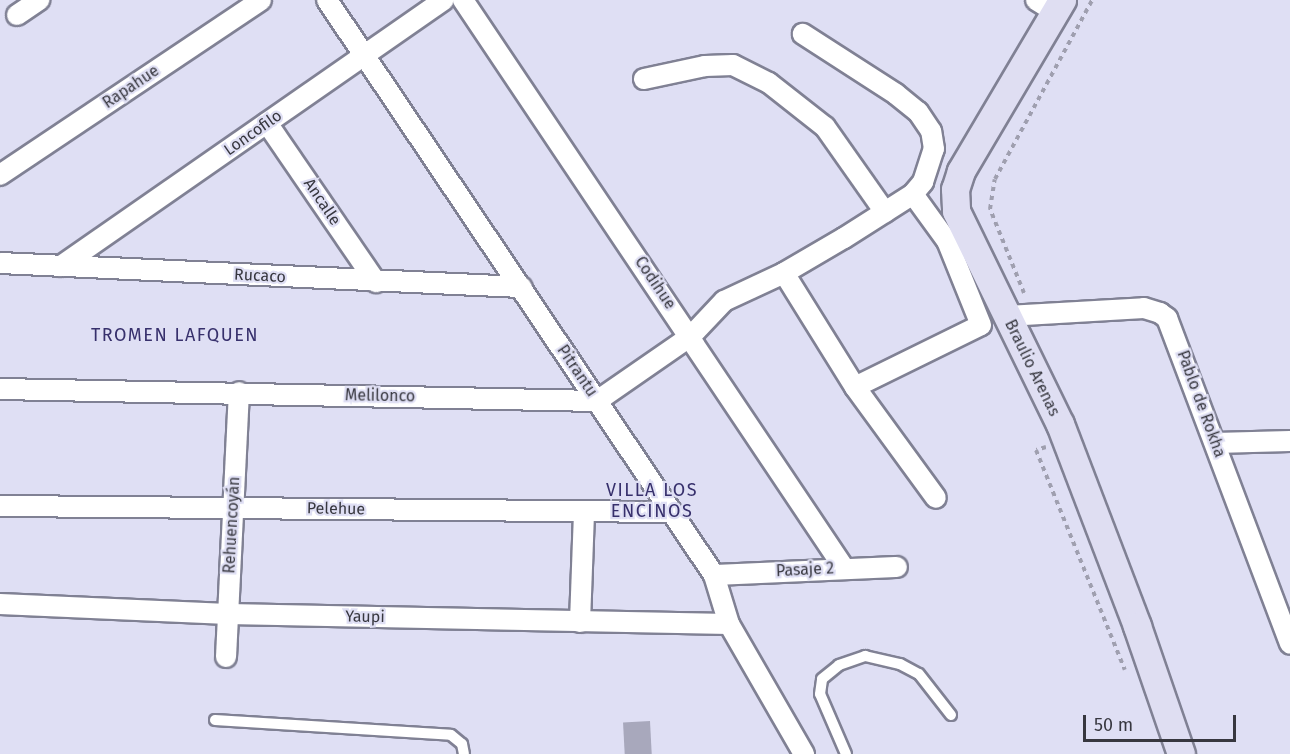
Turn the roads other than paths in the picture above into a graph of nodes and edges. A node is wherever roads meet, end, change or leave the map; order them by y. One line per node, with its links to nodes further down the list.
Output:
1 (39, 0): 7 (street)
2 (261, 0): 12 (street, Rapahue)
3 (327, 0): 9 (street, Pitrantu)
4 (444, 0): 9 (street, Loncofilo)
5 (463, 0): 21 (street, Codihue)
6 (1051, 4): 20 (street, Braulio Arenas)
7 (17, 15)
8 (803, 34): 13 (street)
9 (364, 55): 11 (street, Loncofilo); 19 (street, Pitrantu)
10 (644, 79): 14 (street)
11 (267, 123): 16 (street, Loncofilo); 18 (street, Ancalle)
12 (0, 175)
13 (912, 194): 14 (street); 22 (street)
14 (885, 212): 17 (street)
15 (0, 263): 16 (street, Rucaco)
16 (61, 266): 18 (street, Rucaco)
17 (784, 273): 21 (street); 22 (street)
18 (376, 282): 19 (street, Rucaco)
19 (520, 287): 25 (street, Pitrantu)
20 (1007, 316): 27 (street, Pablo de Rokha); 47 (street, Braulio Arenas)
21 (691, 336): 25 (street); 34 (street, Codihue)
22 (855, 387): 28 (street)
23 (0, 389): 24 (street, Melilonco)
24 (239, 392): 25 (street, Melilonco); 30 (street, Rehuencoyán)
25 (597, 401): 32 (street, Pitrantu)
26 (1290, 441): 27 (street)
27 (1215, 443): 40 (street, Pablo de Rokha)
28 (936, 498)
29 (0, 506): 30 (street, Pelehue)
30 (232, 508): 31 (street, Pelehue); 37 (street, Rehuencoyán)
31 (584, 511): 32 (street, Pelehue); 38 (street)
32 (672, 512): 35 (street, Pitrantu)
33 (897, 567): 34 (street, Pasaje 2)
34 (844, 568): 35 (street, Pasaje 2)
35 (714, 575): 39 (street, Pitrantu)
36 (0, 604): 37 (street, Yaupi)
37 (228, 614): 38 (street, Yaupi); 41 (street, Rehuencoyán)
38 (580, 622): 39 (street, Yaupi)
39 (729, 624): 45 (street, Pitrantu)
40 (1290, 644)
41 (226, 657)
42 (951, 715): 46 (lane)
43 (215, 720): 44 (lane)
44 (464, 754)
45 (804, 754)
46 (846, 754)
47 (1181, 754)

